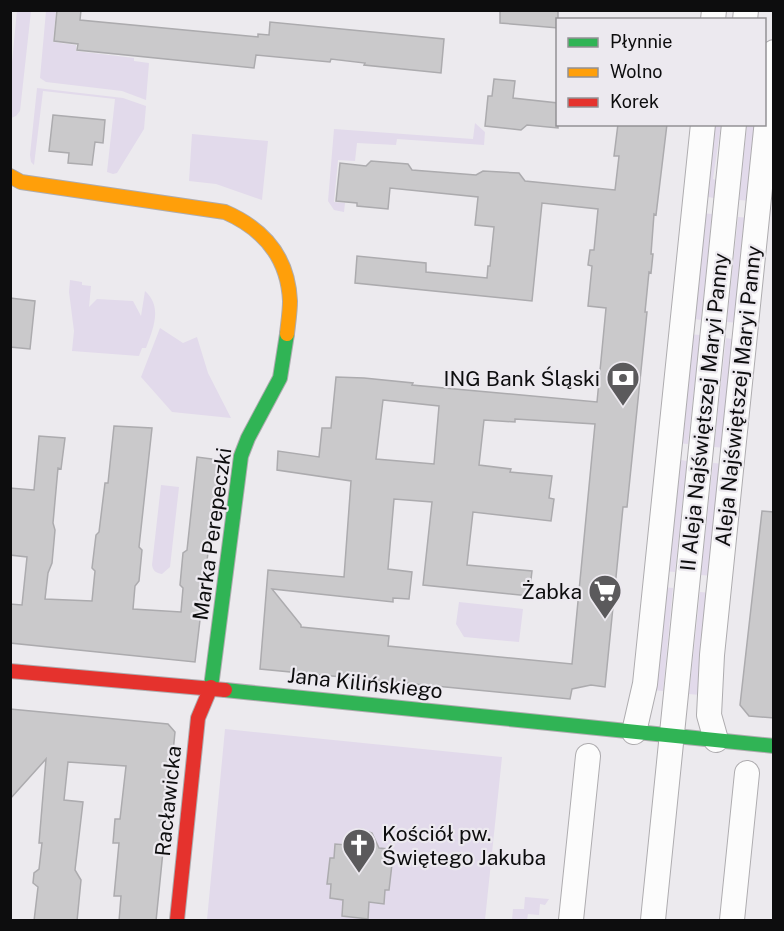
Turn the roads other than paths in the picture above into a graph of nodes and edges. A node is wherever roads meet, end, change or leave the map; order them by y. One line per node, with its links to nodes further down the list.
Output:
1 (774, 52): 9 (street, Aleja Najświętszej Maryi Panny)
2 (703, 126): 7 (street)
3 (734, 126): 8 (street, II Aleja Najświętszej Maryi Panny)
4 (10, 176): 6 (street, Marka Perepeczki)
5 (10, 671): 6 (street, Jana Kilińskiego)
6 (211, 688): 7 (street, Jana Kilińskiego); 13 (street, Racławicka)
7 (634, 732): 8 (street, Jana Kilińskiego)
8 (670, 735): 9 (street, Jana Kilińskiego); 15 (street)
9 (716, 740): 10 (street, Jana Kilińskiego)
10 (774, 746)
11 (588, 756): 14 (street)
12 (747, 773): 16 (street)
13 (177, 921)
14 (571, 921)
15 (652, 921)
16 (732, 921)

